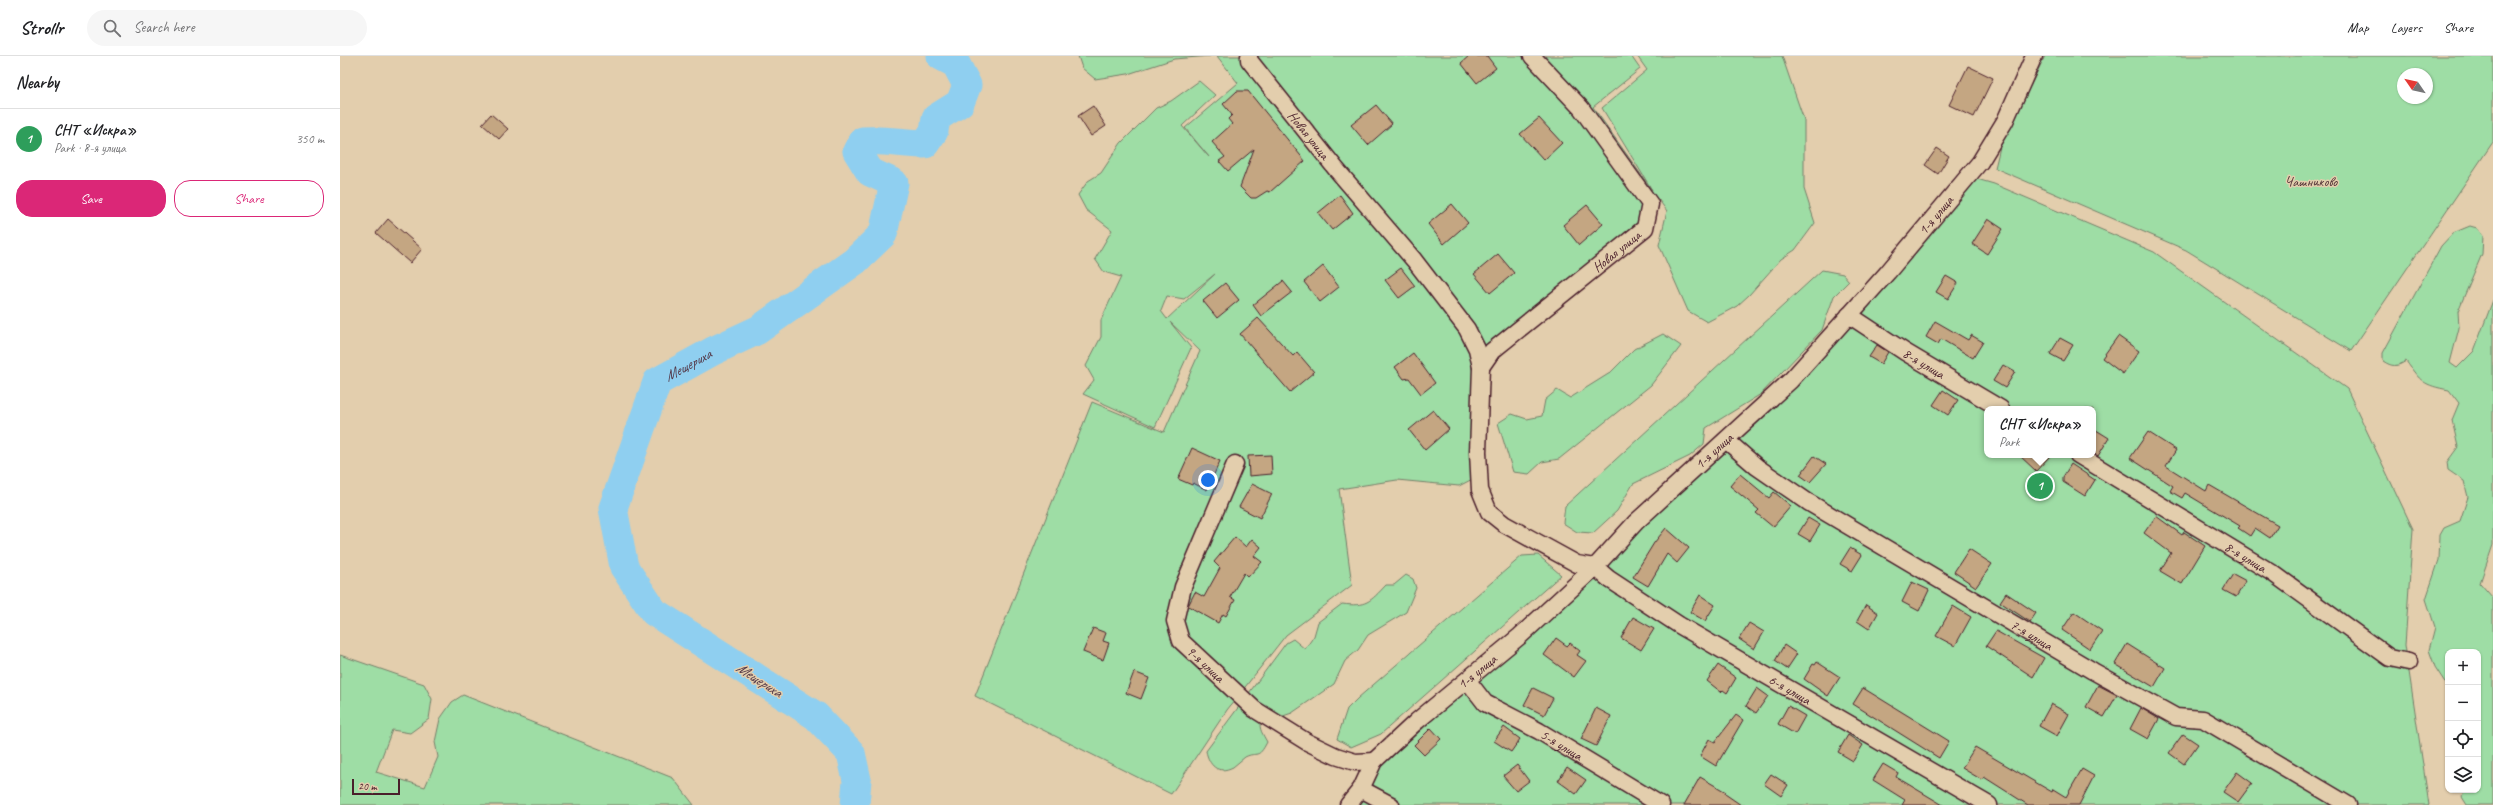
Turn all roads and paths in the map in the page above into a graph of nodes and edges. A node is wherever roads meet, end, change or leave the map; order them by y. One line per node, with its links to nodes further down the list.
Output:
1 (1250, 56): 5 (street, Новая улица)
2 (1532, 56): 5 (street, Новая улица)
3 (2034, 56): 4 (street, 1-я улица)
4 (1849, 315): 6 (street, 8-я улица); 7 (street, 1-я улица)
5 (1481, 367): 10 (street, Новая улица)
6 (1996, 406)
7 (1726, 440): 10 (street, 1-я улица); 19 (street, 7-я улица)
8 (2083, 458): 11 (street, 8-я улица)
9 (1235, 464): 13 (street, 9-я улица)
10 (1595, 567): 12 (street, 1-я улица); 18 (street, 6-я улица)
11 (2409, 662)
12 (1468, 681): 13 (street, 1-я улица); 17 (street, 5-я улица)
13 (1374, 761): 14 (street, 1-я улица)
14 (1361, 789): 15 (street, 1-я улица); 16 (street)
15 (1348, 805)
16 (1391, 805)
17 (1660, 805)
18 (1989, 805)
19 (2348, 805)

